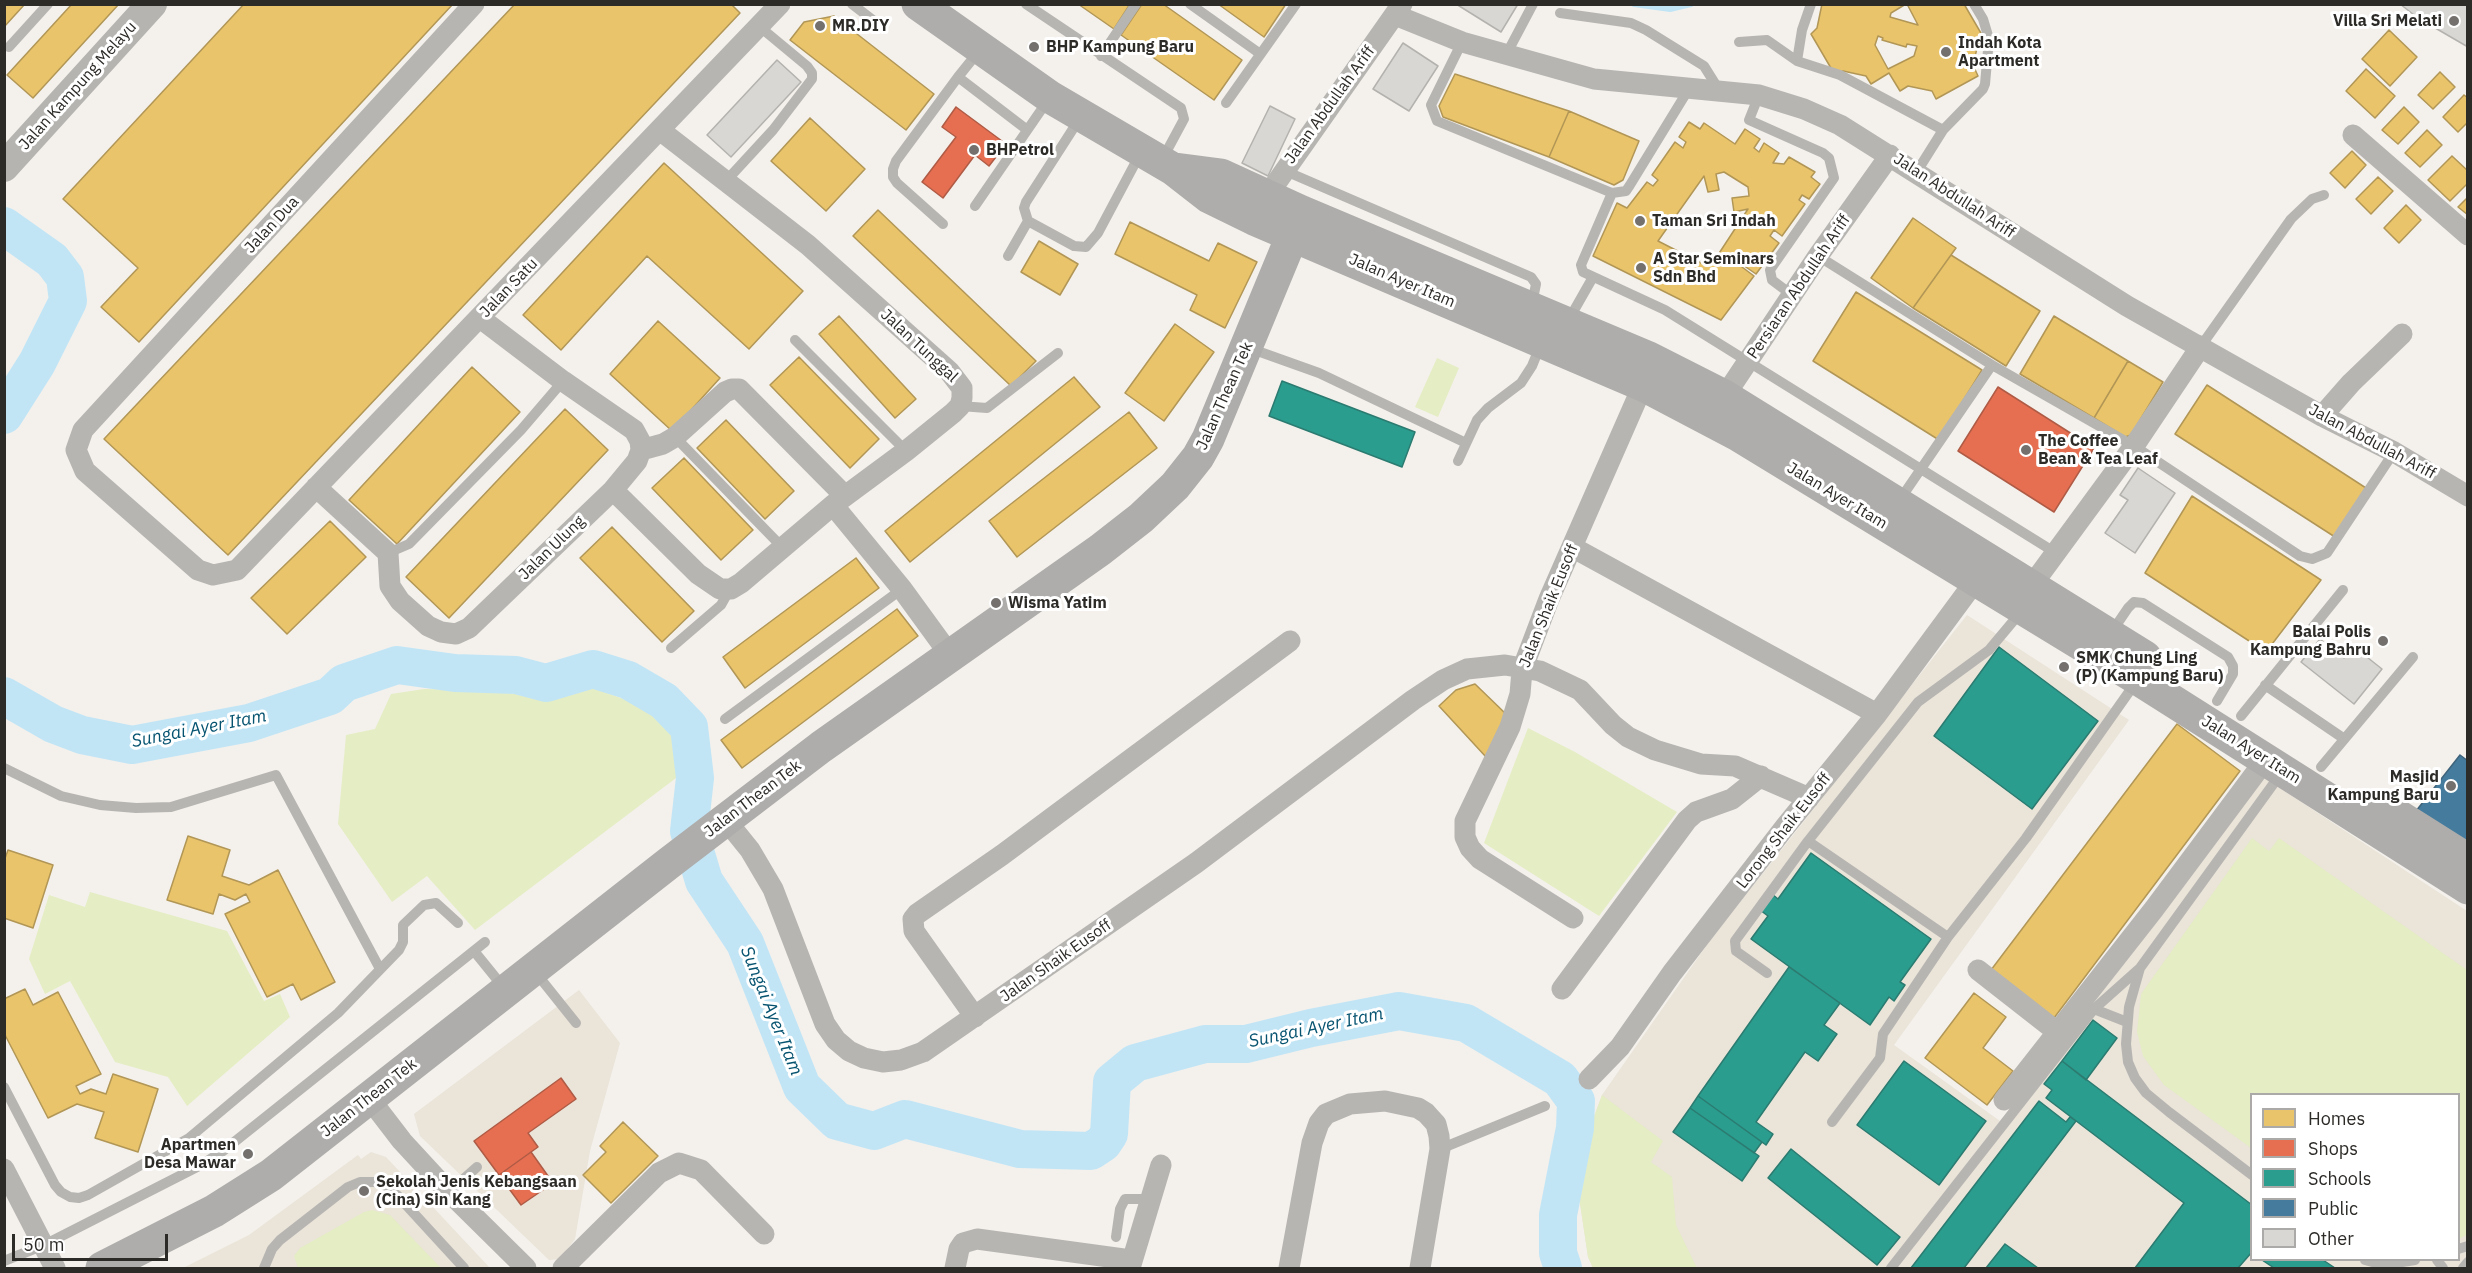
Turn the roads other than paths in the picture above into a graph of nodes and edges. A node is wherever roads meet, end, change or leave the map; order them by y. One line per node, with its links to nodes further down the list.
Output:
1 (48, 4): 20 (lane)
2 (152, 4): 39 (street, Jalan Kampung Melayu)
3 (474, 4): 86 (street, Jalan Dua)
4 (780, 4): 17 (street, Jalan Satu)
5 (852, 4): 16 (lane)
6 (918, 4): 21 (main road, Jalan Ayer Itam)
7 (1026, 4): 24 (lane)
8 (1136, 4): 24 (lane)
9 (1190, 4): 22 (lane)
10 (1296, 4): 22 (lane)
11 (1811, 4): 25 (lane)
12 (1974, 4): 34 (lane)
13 (1533, 5): 23 (lane)
14 (1399, 10): 18 (street, Jalan Abdullah Ariff); 42 (street, Jalan Abdullah Ariff)
15 (1560, 14): 28 (lane)
16 (874, 21)
17 (760, 27): 35 (street, Jalan Satu); 41 (lane)
18 (1462, 42): 23 (street, Jalan Abdullah Ariff); 43 (lane)
19 (1739, 42): 25 (lane)
20 (9, 47)
21 (982, 48): 26 (lane); 30 (main road, Jalan Ayer Itam)
22 (1260, 53): 31 (lane)
23 (1506, 55): 27 (street, Jalan Abdullah Ariff)
24 (1101, 56): 38 (lane)
25 (1797, 60): 34 (lane)
26 (958, 77): 33 (lane); 49 (lane)
27 (1690, 87): 28 (street, Jalan Abdullah Ariff); 43 (lane)
28 (1719, 90): 29 (street, Jalan Abdullah Ariff)
29 (1759, 95): 37 (street, Jalan Abdullah Ariff); 54 (lane)
30 (1050, 97): 32 (main road, Jalan Ayer Itam); 33 (lane)
31 (1226, 103)
32 (1081, 116): 38 (main road, Jalan Ayer Itam); 47 (lane)
33 (1026, 129): 45 (lane)
34 (1943, 130): 40 (lane)
35 (661, 131): 41 (street, Jalan Tunggal); 55 (street, Jalan Satu)
36 (2353, 135): 50 (street)
37 (1890, 155): 40 (street, Jalan Abdullah Ariff); 52 (street, Persiaran Abdullah Ariff)
38 (1158, 160): 42 (main road, Jalan Ayer Itam); 47 (lane); 48 (main road, Jalan Ayer Itam)
39 (4, 167)
40 (1916, 173): 59 (street, Jalan Abdullah Ariff)
41 (726, 181): 66 (street, Jalan Tunggal)
42 (1275, 183): 46 (lane); 48 (main road, Jalan Ayer Itam)
43 (1612, 193): 53 (lane)
44 (2324, 195): 59 (lane)
45 (975, 206)
46 (1349, 215): 48 (main road, Jalan Ayer Itam); 56 (main road, Jalan Ayer Itam)
47 (1028, 221): 51 (lane)
48 (1297, 223): 56 (main road, Jalan Ayer Itam); 60 (main road, Jalan Thean Tek)
49 (943, 224)
50 (2468, 235)
51 (1008, 256)
52 (1818, 256): 54 (street, Persiaran Abdullah Ariff); 63 (lane)
53 (1593, 277): 56 (lane); 62 (lane)
54 (1792, 295): 62 (street, Persiaran Abdullah Ariff)
55 (480, 318): 64 (street); 77 (street, Jalan Satu)
56 (1555, 332): 65 (main road, Jalan Ayer Itam); 67 (main road, Jalan Ayer Itam); 70 (lane)
57 (2402, 334): 68 (street)
58 (795, 340): 73 (lane)
59 (2201, 346): 68 (street, Jalan Abdullah Ariff); 71 (street)
60 (1246, 347): 70 (lane); 95 (main road, Jalan Thean Tek)
61 (1058, 353): 66 (lane)
62 (1750, 362): 67 (street, Persiaran Abdullah Ariff); 76 (lane)
63 (1992, 365): 71 (lane); 76 (lane)
64 (563, 381): 72 (street); 84 (lane)
65 (1643, 385): 67 (main road, Jalan Ayer Itam); 82 (street, Jalan Shaik Eusoff)
66 (960, 406): 73 (street, Jalan Tunggal)
67 (1718, 408): 81 (main road, Jalan Ayer Itam); 87 (main road, Jalan Ayer Itam)
68 (2322, 416): 74 (street, Jalan Abdullah Ariff)
69 (675, 437): 72 (street); 80 (street); 83 (lane)
70 (1466, 443): 75 (lane)
71 (2134, 447): 74 (lane); 85 (street)
72 (641, 450): 78 (street, Jalan Ulung)
73 (906, 451): 80 (street, Jalan Tunggal)
74 (2394, 452): 79 (street, Jalan Abdullah Ariff)
75 (1458, 461)
76 (1921, 471): 81 (lane); 85 (lane)
77 (316, 487): 84 (street); 86 (street, Jalan Satu)
78 (613, 490): 84 (street, Jalan Ulung); 88 (street)
79 (2468, 496)
80 (839, 500): 83 (street, Jalan Tunggal); 89 (street)
81 (1897, 504): 91 (main road, Jalan Ayer Itam)
82 (1572, 547): 97 (street, Jalan Shaik Eusoff); 101 (street)
83 (783, 548): 88 (street, Jalan Tunggal)
84 (388, 553)
85 (2056, 553): 91 (street)
86 (237, 570)
87 (1976, 580): 91 (main road, Jalan Ayer Itam); 101 (street, Lorong Shaik Eusoff)
88 (731, 589): 94 (lane, Jalan Tunggal)
89 (902, 589): 95 (street); 102 (lane)
90 (2343, 590): 99 (lane)
91 (2027, 598): 92 (main road, Jalan Ayer Itam); 98 (main road, Jalan Ayer Itam); 110 (lane)
92 (2109, 635): 100 (main road, Jalan Ayer Itam); 100 (lane)
93 (1290, 641): 126 (street)
94 (671, 648)
95 (950, 655): 109 (main road, Jalan Thean Tek)
96 (2413, 657): 103 (lane)
97 (1522, 670): 107 (street); 113 (street, Jalan Shaik Eusoff); 126 (street, Jalan Shaik Eusoff)
98 (2138, 679): 104 (main road, Jalan Ayer Itam); 115 (lane)
99 (2265, 685): 100 (lane); 103 (lane)
100 (2229, 709): 105 (main road, Jalan Ayer Itam)
101 (1877, 714): 108 (street, Lorong Shaik Eusoff)
102 (725, 719)
103 (2343, 738): 105 (lane)
104 (2275, 764): 112 (main road, Jalan Ayer Itam); 118 (lane); 129 (street)
105 (2320, 767): 111 (main road, Jalan Ayer Itam)
106 (4, 768): 119 (lane)
107 (1761, 776): 108 (street); 123 (street)
108 (1809, 798): 130 (street, Lorong Shaik Eusoff)
109 (720, 823): 121 (main road, Jalan Thean Tek); 126 (street, Jalan Shaik Eusoff)
110 (1808, 841): 115 (lane); 122 (lane)
111 (2468, 860)
112 (2468, 888)
113 (1573, 918)
114 (458, 923): 119 (lane)
115 (1948, 938): 135 (lane)
116 (485, 942): 117 (lane)
117 (474, 951): 124 (lane); 145 (lane)
118 (2140, 968): 125 (lane); 127 (lane)
119 (380, 969): 131 (lane)
120 (1978, 970): 129 (street)
121 (533, 971): 124 (main road, Jalan Thean Tek); 128 (lane)
122 (1767, 974)
123 (1562, 988)
124 (507, 992): 132 (main road, Jalan Thean Tek)
125 (2094, 1009): 127 (lane); 160 (lane)
126 (975, 1017)
127 (2127, 1022): 140 (lane)
128 (576, 1023)
129 (2056, 1031): 133 (street)
130 (1589, 1079)
131 (4, 1087)
132 (369, 1098): 141 (street); 152 (main road, Jalan Thean Tek)
133 (2004, 1100)
134 (1545, 1106): 136 (lane)
135 (1832, 1122)
136 (1440, 1149): 158 (street); 159 (street)
137 (1161, 1165): 142 (street)
138 (477, 1167): 141 (lane)
139 (4, 1169): 145 (street)
140 (2250, 1173)
141 (449, 1192): 155 (street)
142 (1152, 1199): 144 (lane); 150 (street)
143 (764, 1234): 156 (street)
144 (1116, 1237)
145 (44, 1245): 146 (lane); 151 (street)
146 (4, 1261)
147 (2370, 1261): 148 (lane)
148 (2407, 1261)
149 (2468, 1262): 161 (lane)
150 (1130, 1264): 157 (street)
151 (55, 1269)
152 (102, 1269)
153 (264, 1269): 154 (lane)
154 (464, 1269)
155 (526, 1269)
156 (563, 1269)
157 (955, 1269)
158 (1289, 1269)
159 (1420, 1269)
160 (1891, 1269)
161 (2463, 1269)

